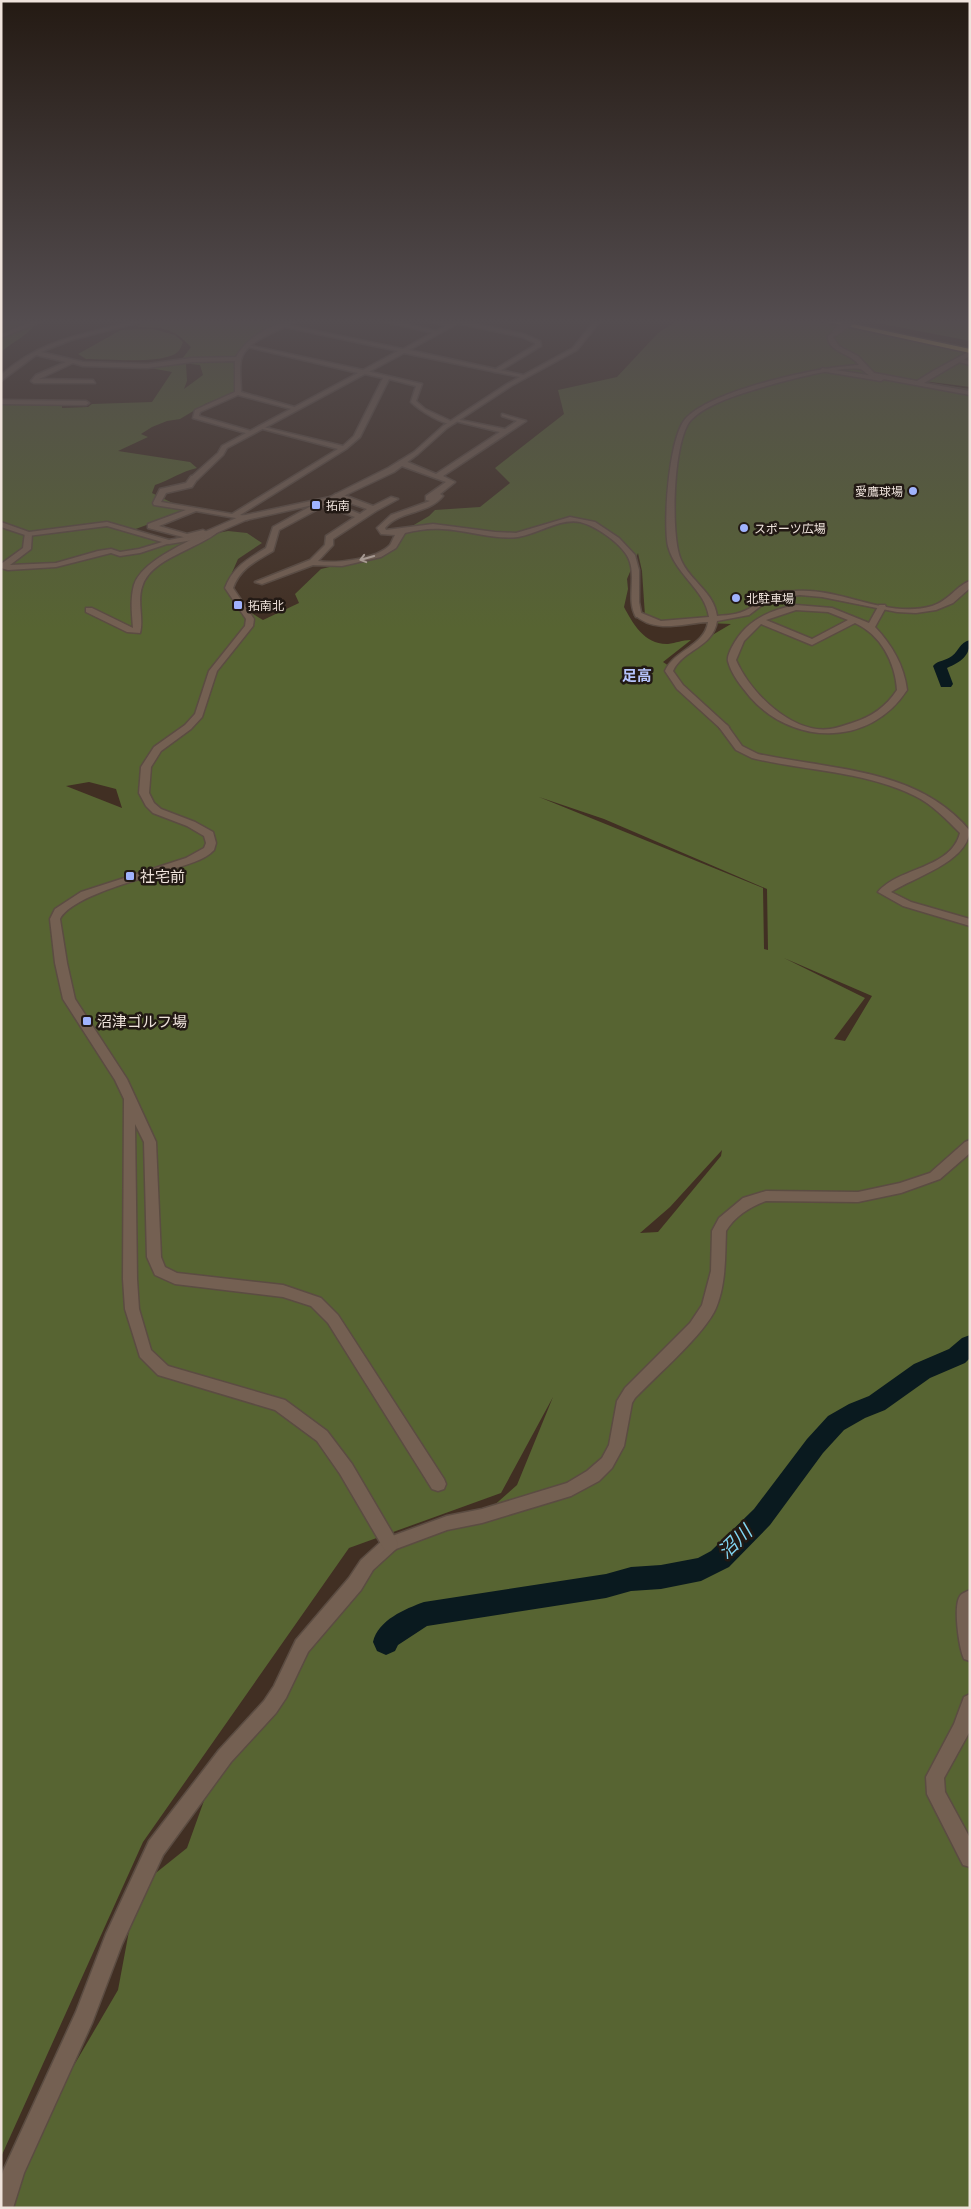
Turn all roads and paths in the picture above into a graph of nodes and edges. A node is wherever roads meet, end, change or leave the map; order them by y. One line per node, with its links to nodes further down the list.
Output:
1 (210, 423): 10 (street)
2 (267, 423): 8 (street)
3 (364, 423): 11 (street)
4 (451, 423): 12 (street)
5 (465, 423): 9 (street)
6 (519, 423): 9 (street)
7 (685, 423): 33 (street)
8 (260, 427): 10 (street); 11 (street)
9 (506, 431): 13 (street)
10 (250, 432): 18 (street)
11 (344, 448): 19 (street)
12 (402, 463): 13 (street); 16 (street)
13 (438, 476): 14 (street)
14 (436, 495): 17 (street); 24 (street)
15 (394, 499): 17 (street)
16 (331, 500): 17 (street); 20 (street); 21 (street); 40 (street)
17 (377, 507): 20 (street)
18 (195, 509): 19 (street); 25 (street)
19 (235, 515): 21 (street)
20 (360, 517): 28 (street)
21 (244, 518): 25 (street)
22 (1, 524): 26 (street)
23 (194, 526): 25 (street)
24 (404, 530): 28 (street, one-way to 28); 33 (street)
25 (212, 531): 27 (street); 37 (street)
26 (28, 534): 27 (street); 27 (street)
27 (168, 542)
28 (313, 562): 29 (street)
29 (259, 582)
30 (970, 583): 31 (street)
31 (882, 607): 33 (street); 36 (street)
32 (89, 610): 37 (street)
33 (714, 620): 39 (street)
34 (854, 620): 35 (street); 35 (street); 36 (street)
35 (760, 621): 36 (street)
36 (870, 627)
37 (137, 630): 38 (street)
38 (137, 642)
39 (970, 923)
40 (129, 1096): 42 (street); 43 (street)
41 (970, 1145): 43 (street)
42 (438, 1484)
43 (390, 1544): 48 (street)
44 (970, 1598): 45 (street)
45 (970, 1653)
46 (970, 1703): 47 (street)
47 (970, 1858)
48 (2, 2208)

